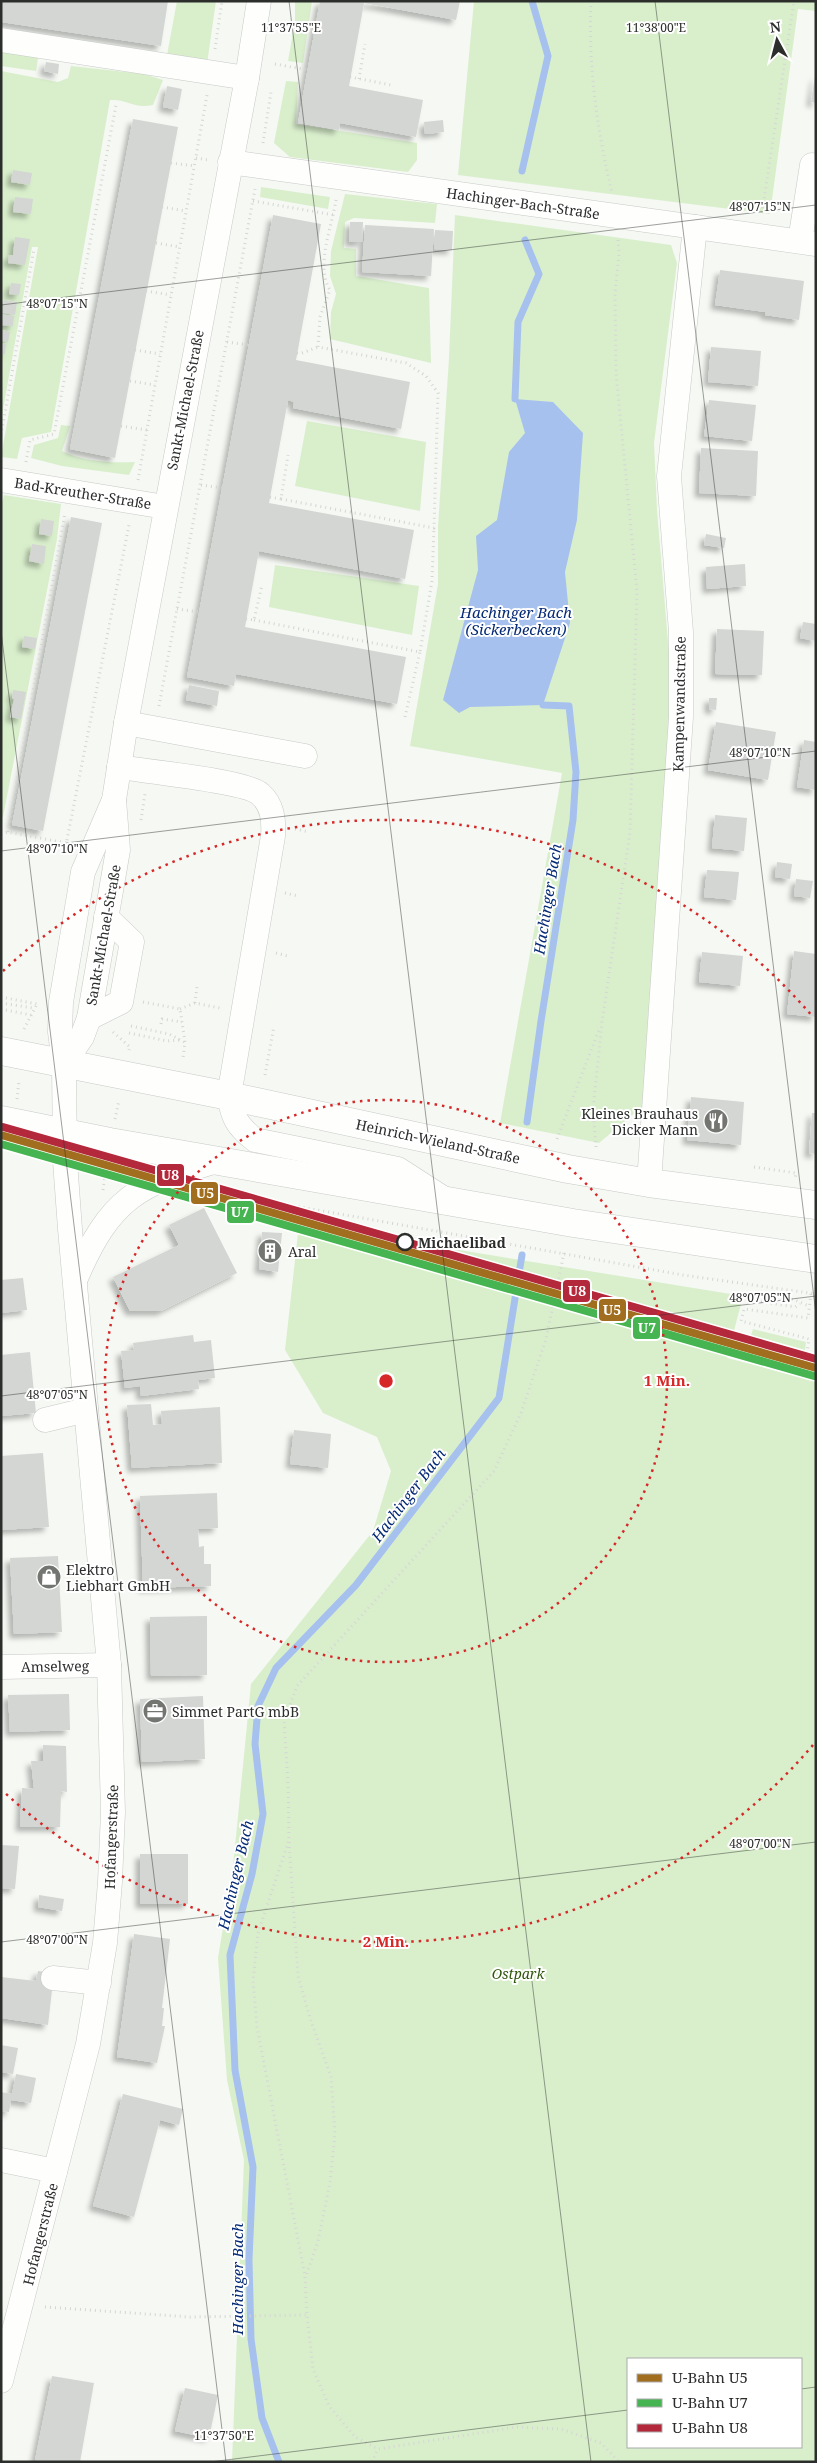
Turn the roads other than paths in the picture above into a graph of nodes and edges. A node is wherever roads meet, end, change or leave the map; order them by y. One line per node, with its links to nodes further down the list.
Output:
1 (259, 1): 3 (street, Sankt-Michael-Straße)
2 (1, 40): 3 (street)
3 (247, 78): 4 (street, Sankt-Michael-Straße)
4 (230, 162): 6 (street, Hachinger-Bach-Straße); 9 (street, Sankt-Michael-Straße)
5 (812, 164): 7 (street)
6 (694, 227): 7 (street, Hachinger-Bach-Straße); 20 (street, Kampenwandstraße)
7 (808, 242)
8 (12, 482): 9 (street, Bad-Kreuther-Straße)
9 (165, 507): 10 (street, Sankt-Michael-Straße)
10 (126, 723): 11 (street); 12 (street, Sankt-Michael-Straße)
11 (305, 756)
12 (119, 767): 13 (street, Sankt-Michael-Straße); 16 (street)
13 (114, 800): 15 (street, Sankt-Michael-Straße); 15 (street, Sankt-Michael-Straße)
14 (11, 1053): 15 (main road, Heinrich-Wieland-Straße)
15 (64, 1063): 16 (main road, Heinrich-Wieland-Straße); 18 (street, Sankt-Michael-Straße)
16 (229, 1096): 20 (main road, Heinrich-Wieland-Straße); 21 (street)
17 (9, 1122): 18 (main road)
18 (65, 1134): 19 (main road); 24 (street, Hofangerstraße)
19 (218, 1160): 21 (main road); 24 (street)
20 (649, 1183): 22 (main road, Heinrich-Wieland-Straße)
21 (450, 1202): 23 (main road)
22 (816, 1205)
23 (816, 1258)
24 (74, 1282): 25 (street, Hofangerstraße)
25 (86, 1410): 26 (street); 27 (street, Hofangerstraße)
26 (45, 1420)
27 (109, 1665): 28 (street, Amselweg); 30 (street, Hofangerstraße)
28 (1, 1667)
29 (54, 1978): 30 (street)
30 (98, 1983): 32 (street, Hofangerstraße)
31 (1, 2160): 32 (street)
32 (55, 2172): 33 (street, Hofangerstraße)
33 (1, 2381)

